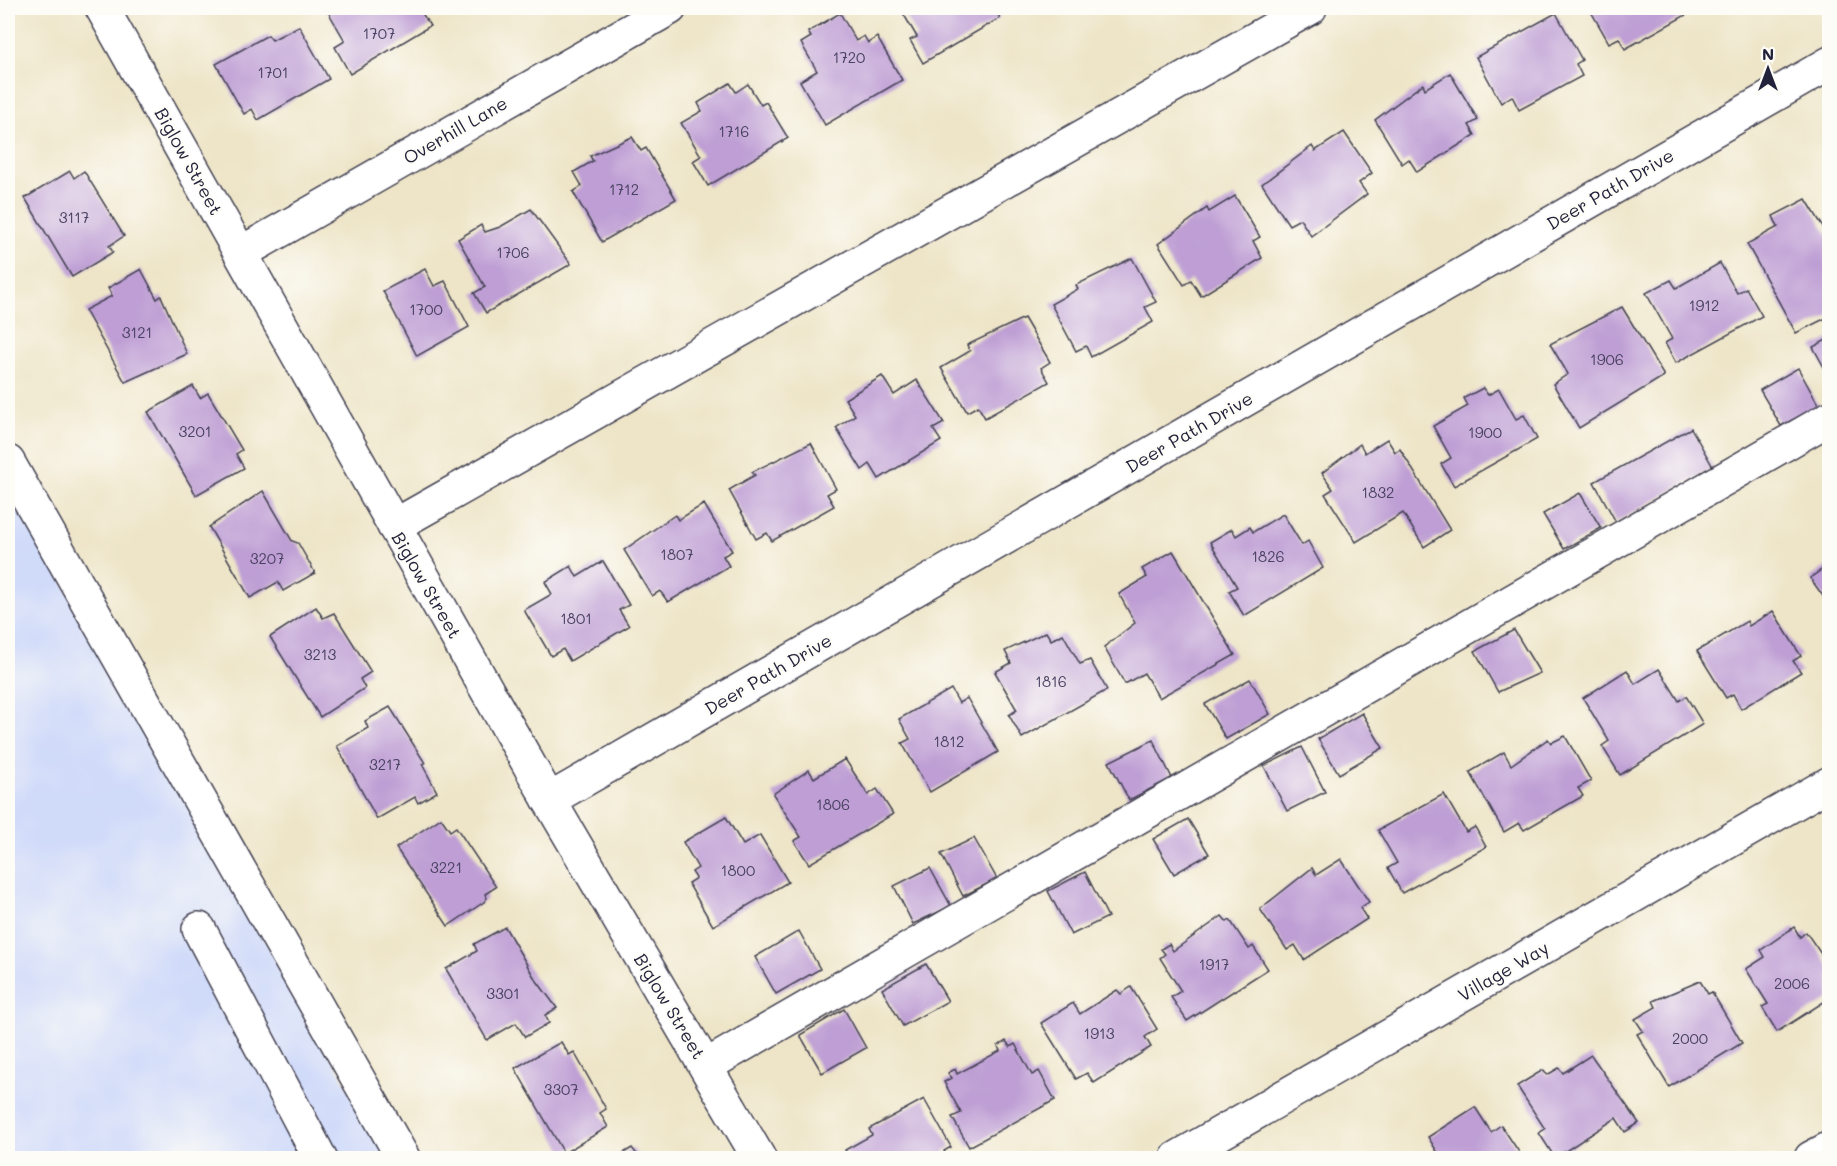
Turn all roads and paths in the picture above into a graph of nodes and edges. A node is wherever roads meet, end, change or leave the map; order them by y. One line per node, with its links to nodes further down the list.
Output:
1 (102, 8): 5 (street, Biglow Street)
2 (670, 8): 5 (street, Overhill Lane)
3 (1310, 8): 8 (street)
4 (1830, 63): 10 (street, Deer Path Drive)
5 (240, 253): 8 (street, Biglow Street)
6 (1830, 417): 12 (street)
7 (8, 462): 15 (street)
8 (394, 526): 10 (street, Biglow Street)
9 (1830, 783): 17 (street, Village Way)
10 (549, 800): 12 (street, Biglow Street)
11 (199, 930): 14 (street)
12 (706, 1066): 16 (street, Biglow Street)
13 (1830, 1148): 18 (street)
14 (320, 1158)
15 (403, 1158)
16 (759, 1158)
17 (1177, 1158)
18 (1812, 1158)

